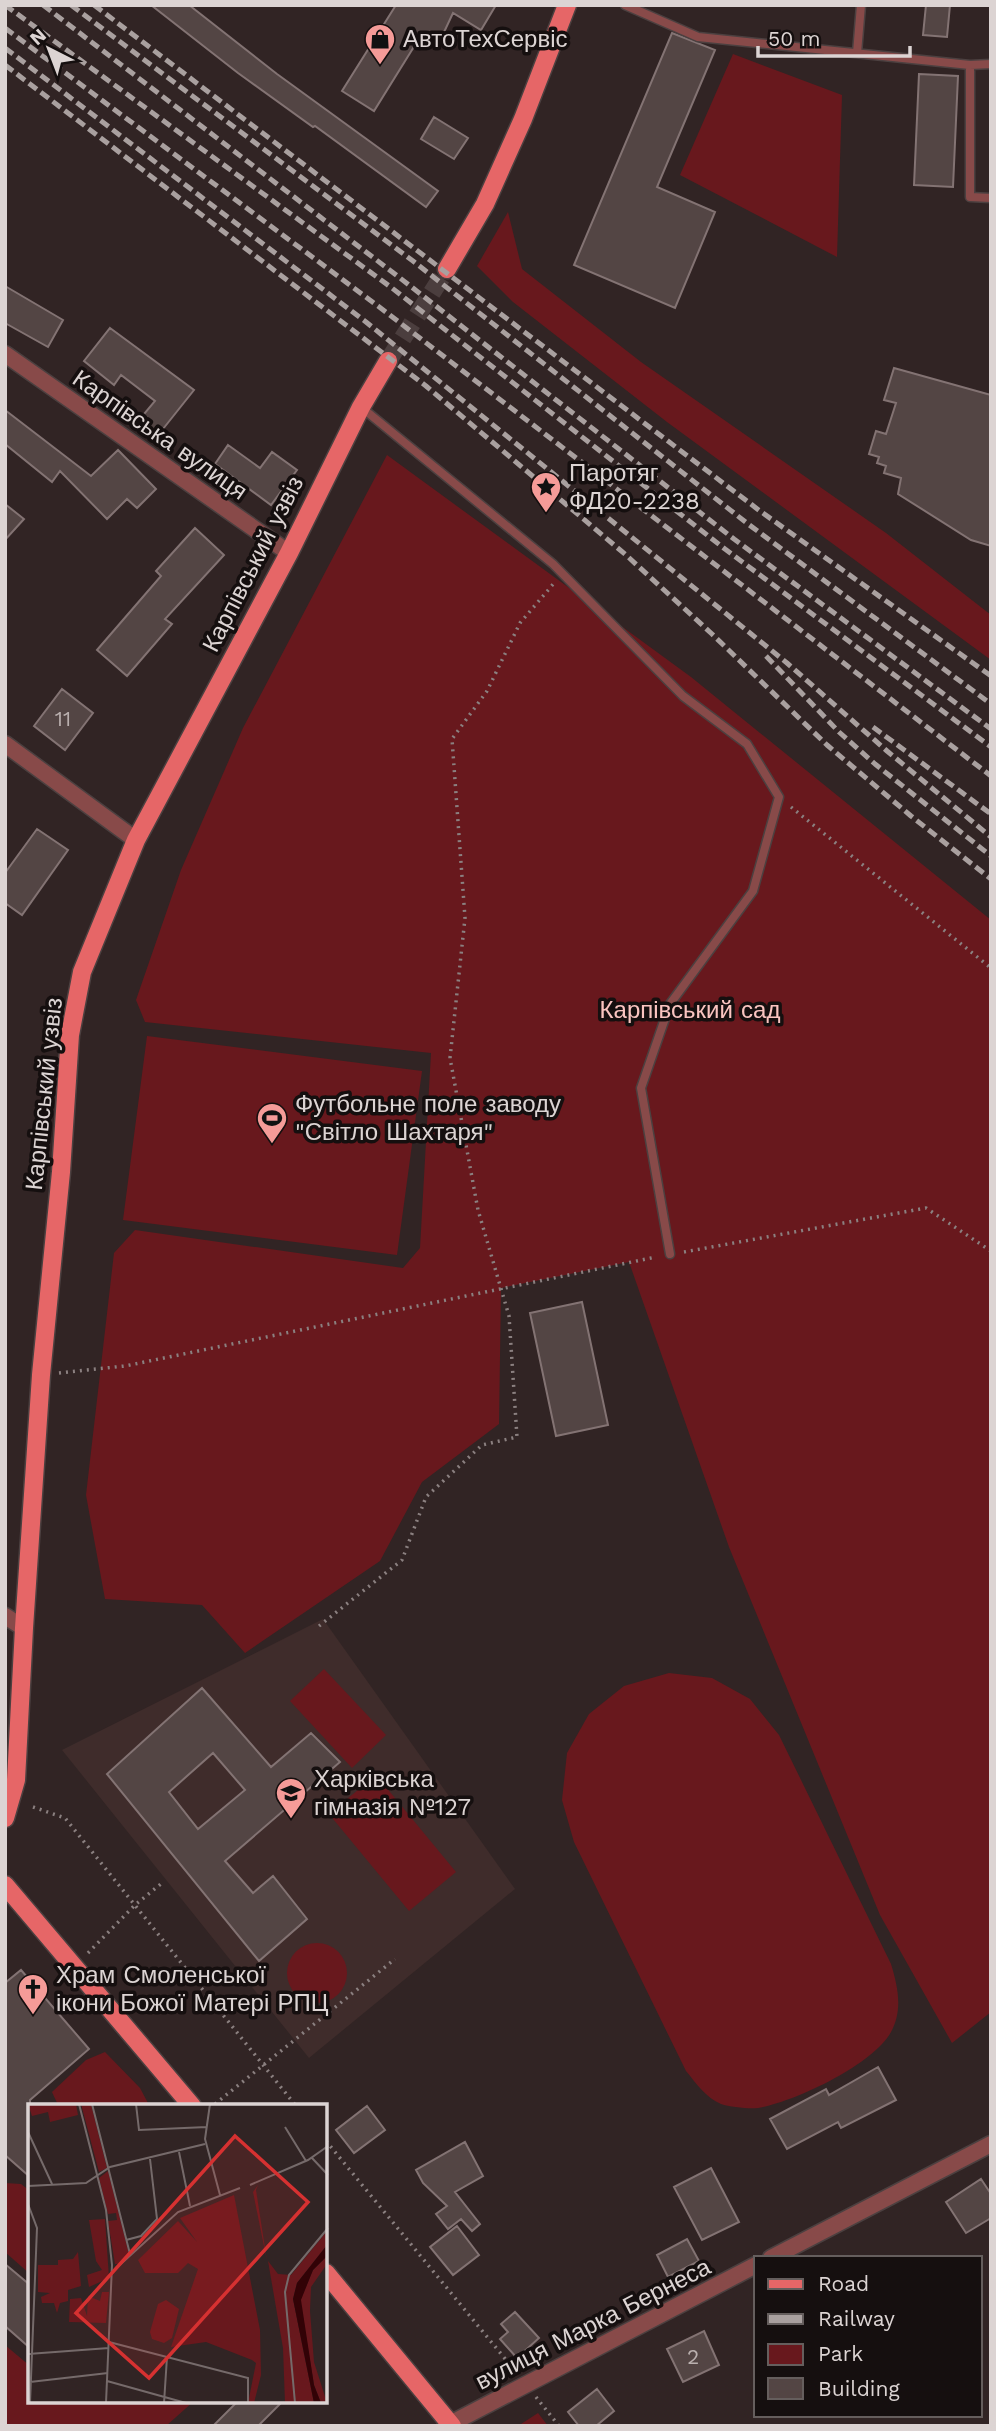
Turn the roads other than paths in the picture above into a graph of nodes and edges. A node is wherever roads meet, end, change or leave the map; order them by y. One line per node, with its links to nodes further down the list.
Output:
1 (567, 5): 8 (main road)
2 (625, 5): 4 (lane)
3 (861, 5): 4 (lane)
4 (858, 53): 6 (lane)
5 (991, 64): 6 (lane)
6 (970, 65): 7 (lane)
7 (991, 198)
8 (447, 269)
9 (5, 354): 12 (street, Карпівська вулиця)
10 (388, 361): 11 (main road, Карпівський узвіз)
11 (361, 407): 12 (main road, Карпівський узвіз); 15 (lane)
12 (289, 552): 14 (main road, Карпівський узвіз)
13 (5, 744): 14 (street)
14 (136, 839): 17 (main road, Карпівський узвіз)
15 (670, 1254)
16 (5, 1616): 17 (street)
17 (24, 1628): 18 (main road, Карпівський узвіз)
18 (5, 1818)
19 (5, 1885): 20 (main road)
20 (191, 2104)
21 (991, 2144): 22 (street)
22 (775, 2256)
23 (754, 2266): 25 (street, вулиця Марка Бернеса)
24 (327, 2274): 25 (main road)
25 (451, 2425)

